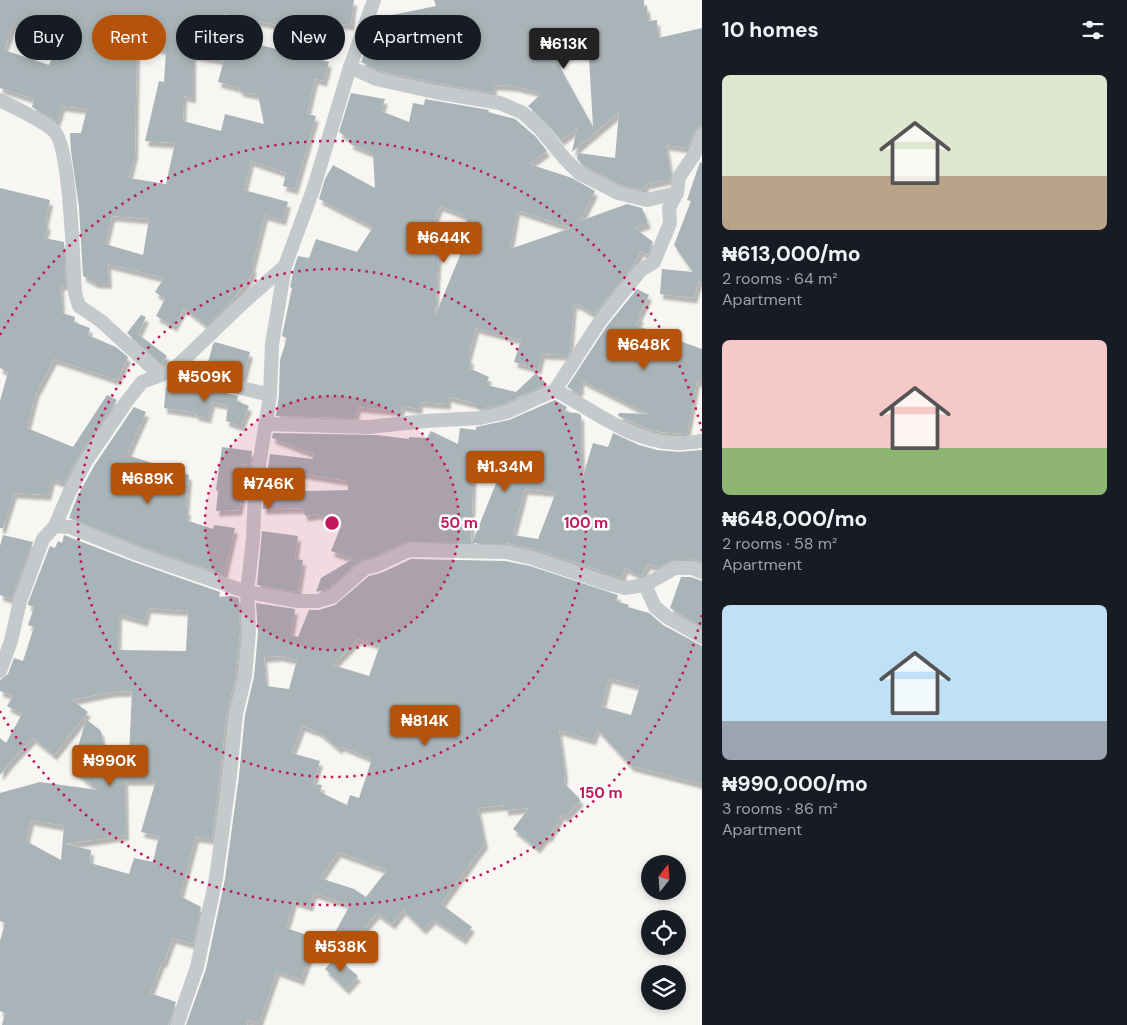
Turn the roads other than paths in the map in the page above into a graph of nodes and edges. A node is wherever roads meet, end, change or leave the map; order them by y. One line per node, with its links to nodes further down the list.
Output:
1 (374, 0): 2 (street)
2 (350, 67): 5 (street); 6 (street)
3 (0, 100): 7 (street)
4 (702, 136): 5 (street)
5 (677, 193): 8 (street)
6 (285, 266): 7 (street); 9 (street)
7 (166, 373): 9 (street); 12 (street)
8 (555, 390): 10 (street); 11 (street)
9 (270, 395): 10 (street)
10 (266, 424): 15 (street)
11 (702, 441)
12 (55, 526): 15 (street); 17 (street)
13 (702, 572): 14 (street)
14 (645, 585): 15 (street); 16 (street)
15 (247, 592): 18 (street)
16 (702, 637)
17 (0, 671)
18 (177, 1025)

